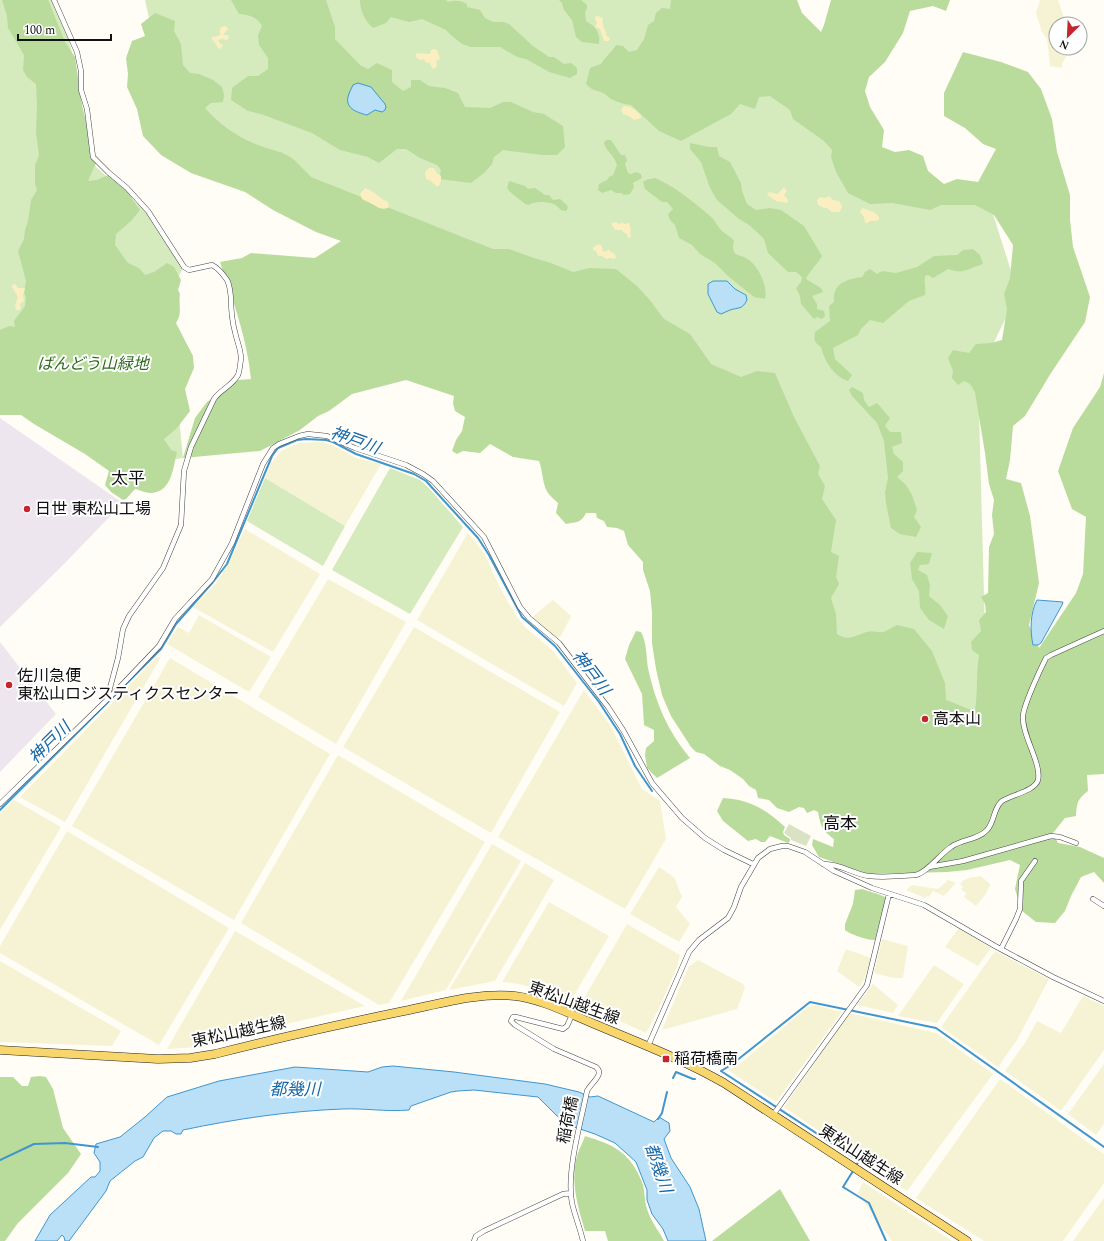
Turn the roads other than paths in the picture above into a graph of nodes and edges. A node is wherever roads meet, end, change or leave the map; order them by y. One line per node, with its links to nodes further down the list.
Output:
1 (54, 0): 3 (street)
2 (1104, 631): 9 (street)
3 (108, 699): 4 (street); 7 (street)
4 (0, 804)
5 (1076, 843): 9 (street)
6 (1035, 861): 13 (street)
7 (753, 864): 8 (street); 16 (street)
8 (823, 864): 9 (street); 10 (street)
9 (929, 868)
10 (889, 894): 13 (street); 18 (street)
11 (1093, 899): 12 (street)
12 (1104, 906)
13 (1001, 949): 14 (street)
14 (1104, 1001)
15 (572, 1015): 16 (main road, 東松山越生線); 17 (main road, 東松山越生線); 19 (street, 稲荷橋)
16 (648, 1046): 18 (main road, 東松山越生線)
17 (0, 1050)
18 (773, 1115): 22 (main road, 東松山越生線)
19 (571, 1193): 20 (street); 21 (street, 稲荷橋)
20 (474, 1241)
21 (583, 1241)
22 (967, 1241)

